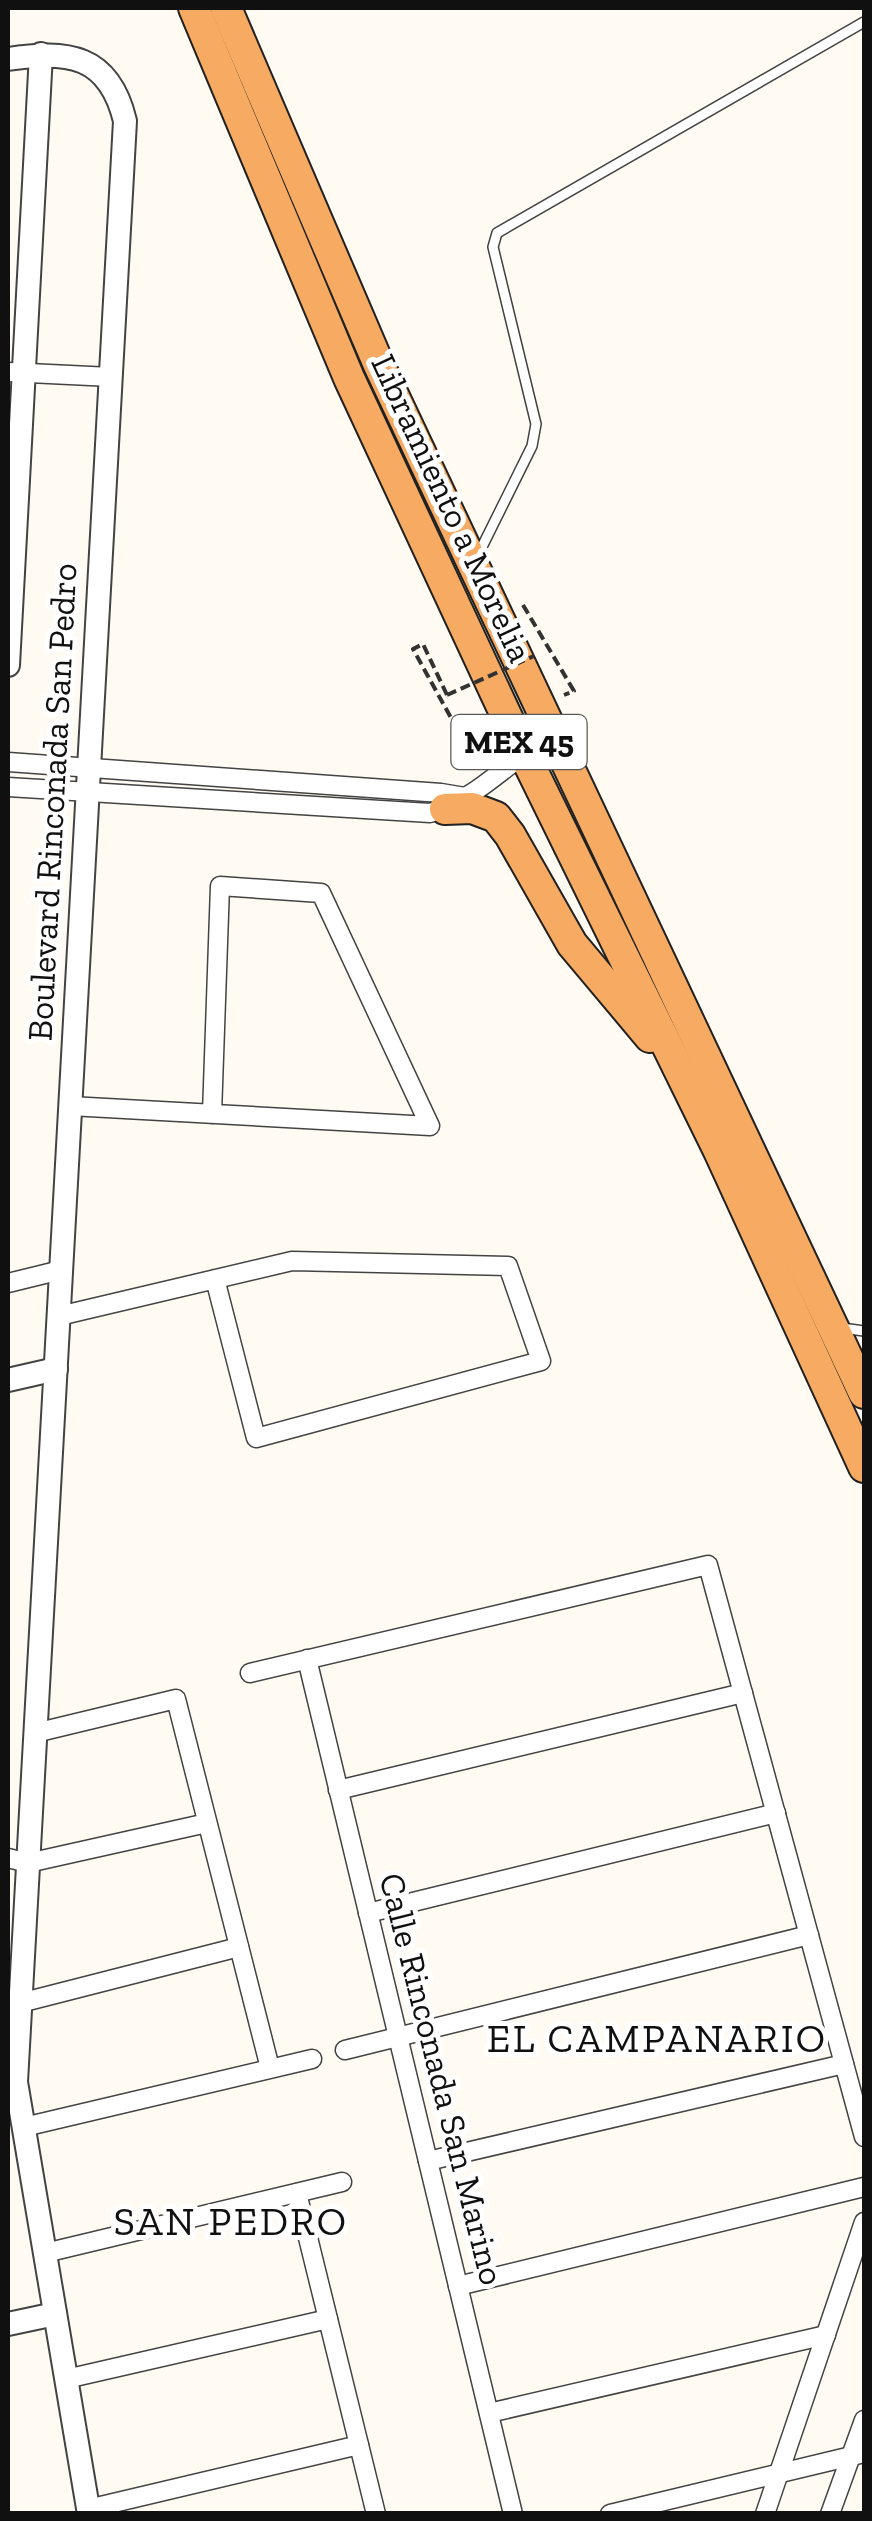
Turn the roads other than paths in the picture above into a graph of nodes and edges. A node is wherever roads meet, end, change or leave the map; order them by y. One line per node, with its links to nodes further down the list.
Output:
1 (194, 8): 10 (highway, Libramiento a Morelia / MEX 45)
2 (226, 8): 8 (highway, Libramiento a Morelia / MEX 45)
3 (864, 22): 8 (lane)
4 (41, 54): 5 (street); 6 (street, Boulevard Rinconada San Pedro); 7 (street, Boulevard Rinconada San Pedro)
5 (8, 59)
6 (15, 373): 7 (street); 9 (street, Boulevard Rinconada San Pedro)
7 (111, 377): 12 (street, Boulevard Rinconada San Pedro)
8 (473, 565): 23 (highway, Libramiento a Morelia / MEX 45)
9 (8, 666)
10 (524, 754): 15 (street); 16 (highway, Libramiento a Morelia / MEX 45)
11 (8, 762): 12 (street)
12 (89, 768): 14 (street, Boulevard Rinconada San Pedro); 15 (street)
13 (8, 788): 14 (street)
14 (88, 792): 15 (street); 17 (street, Boulevard Rinconada San Pedro)
15 (455, 803): 16 (highway)
16 (682, 1075): 28 (highway, Libramiento a Morelia / MEX 45)
17 (70, 1106): 18 (street); 19 (street, Boulevard Rinconada San Pedro)
18 (212, 1114): 18 (street)
19 (62, 1270): 21 (street); 22 (street, Boulevard Rinconada San Pedro)
20 (215, 1279): 20 (street); 22 (street)
21 (8, 1283)
22 (59, 1316): 25 (street, Boulevard Rinconada San Pedro)
23 (833, 1326): 24 (lane); 27 (highway, Libramiento a Morelia / MEX 45)
24 (864, 1331)
25 (56, 1369): 26 (street); 32 (street, Boulevard Rinconada San Pedro)
26 (8, 1380)
27 (864, 1393)
28 (864, 1467)
29 (307, 1659): 30 (street); 31 (street); 33 (street, Calle Rinconada San Marino)
30 (250, 1673)
31 (743, 1693): 33 (street); 34 (street)
32 (36, 1732): 35 (street); 36 (street, Boulevard Rinconada San Pedro)
33 (338, 1790): 37 (street, Calle Rinconada San Marino)
34 (776, 1813): 37 (street); 38 (street)
35 (208, 1823): 36 (street); 39 (street)
36 (18, 1861): 40 (street, Boulevard Rinconada San Pedro)
37 (368, 1913): 41 (street, Calle Rinconada San Marino)
38 (809, 1935): 41 (street); 44 (street)
39 (239, 1947): 40 (street); 45 (street)
40 (20, 2003): 46 (street, Boulevard Rinconada San Pedro)
41 (398, 2037): 42 (street); 48 (street, Calle Rinconada San Marino)
42 (345, 2050)
43 (312, 2059): 45 (street)
44 (844, 2064): 47 (street); 48 (street)
45 (270, 2068): 46 (street)
46 (24, 2127): 53 (street, Boulevard Rinconada San Pedro)
47 (864, 2137)
48 (428, 2162): 54 (street, Calle Rinconada San Marino)
49 (342, 2182): 51 (street)
50 (864, 2187): 54 (street)
51 (297, 2193): 53 (street); 56 (street)
52 (864, 2222): 58 (street)
53 (45, 2253): 55 (street, Boulevard Rinconada San Pedro)
54 (458, 2286): 60 (street, Calle Rinconada San Marino)
55 (55, 2314): 57 (street); 59 (street, Boulevard Rinconada San Pedro)
56 (328, 2319): 59 (street); 62 (street)
57 (8, 2324)
58 (826, 2336): 60 (street); 64 (street)
59 (66, 2379): 65 (street, Boulevard Rinconada San Pedro)
60 (489, 2414): 67 (street, Calle Rinconada San Marino)
61 (864, 2420): 63 (street)
62 (359, 2445): 65 (street); 66 (street)
63 (858, 2455): 64 (street); 70 (street)
64 (778, 2473): 68 (street); 69 (street)
65 (88, 2511)
66 (376, 2514)
67 (513, 2514)
68 (610, 2514)
69 (765, 2514)
70 (830, 2514)

